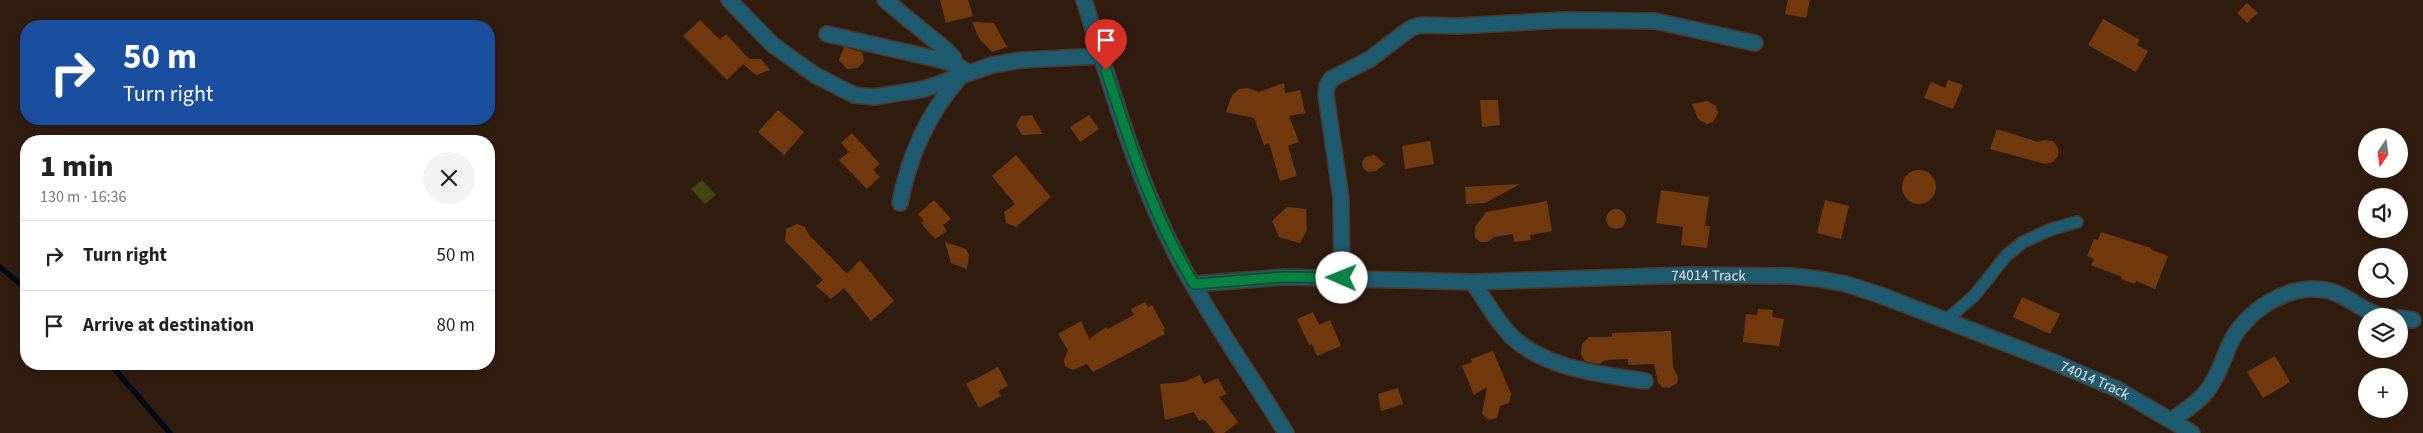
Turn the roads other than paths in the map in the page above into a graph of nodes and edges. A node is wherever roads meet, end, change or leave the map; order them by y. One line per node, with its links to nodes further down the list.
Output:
1 (729, 0): 7 (street)
2 (885, 0): 7 (street)
3 (1084, 0): 6 (street)
4 (827, 34): 7 (street)
5 (1755, 43): 10 (street)
6 (1102, 56): 7 (street); 12 (street)
7 (961, 71): 8 (street)
8 (900, 204)
9 (2077, 222): 14 (lane)
10 (1342, 278): 11 (street, 74014 Track); 12 (street, 74014 Track)
11 (1473, 282): 14 (street, 74014 Track); 15 (street)
12 (1194, 284): 17 (street)
13 (2361, 308): 16 (street)
14 (1946, 320): 16 (street, 74014 Track)
15 (1645, 381)
16 (2172, 420): 18 (street, 74014 Track)
17 (1286, 433)
18 (2192, 433)

